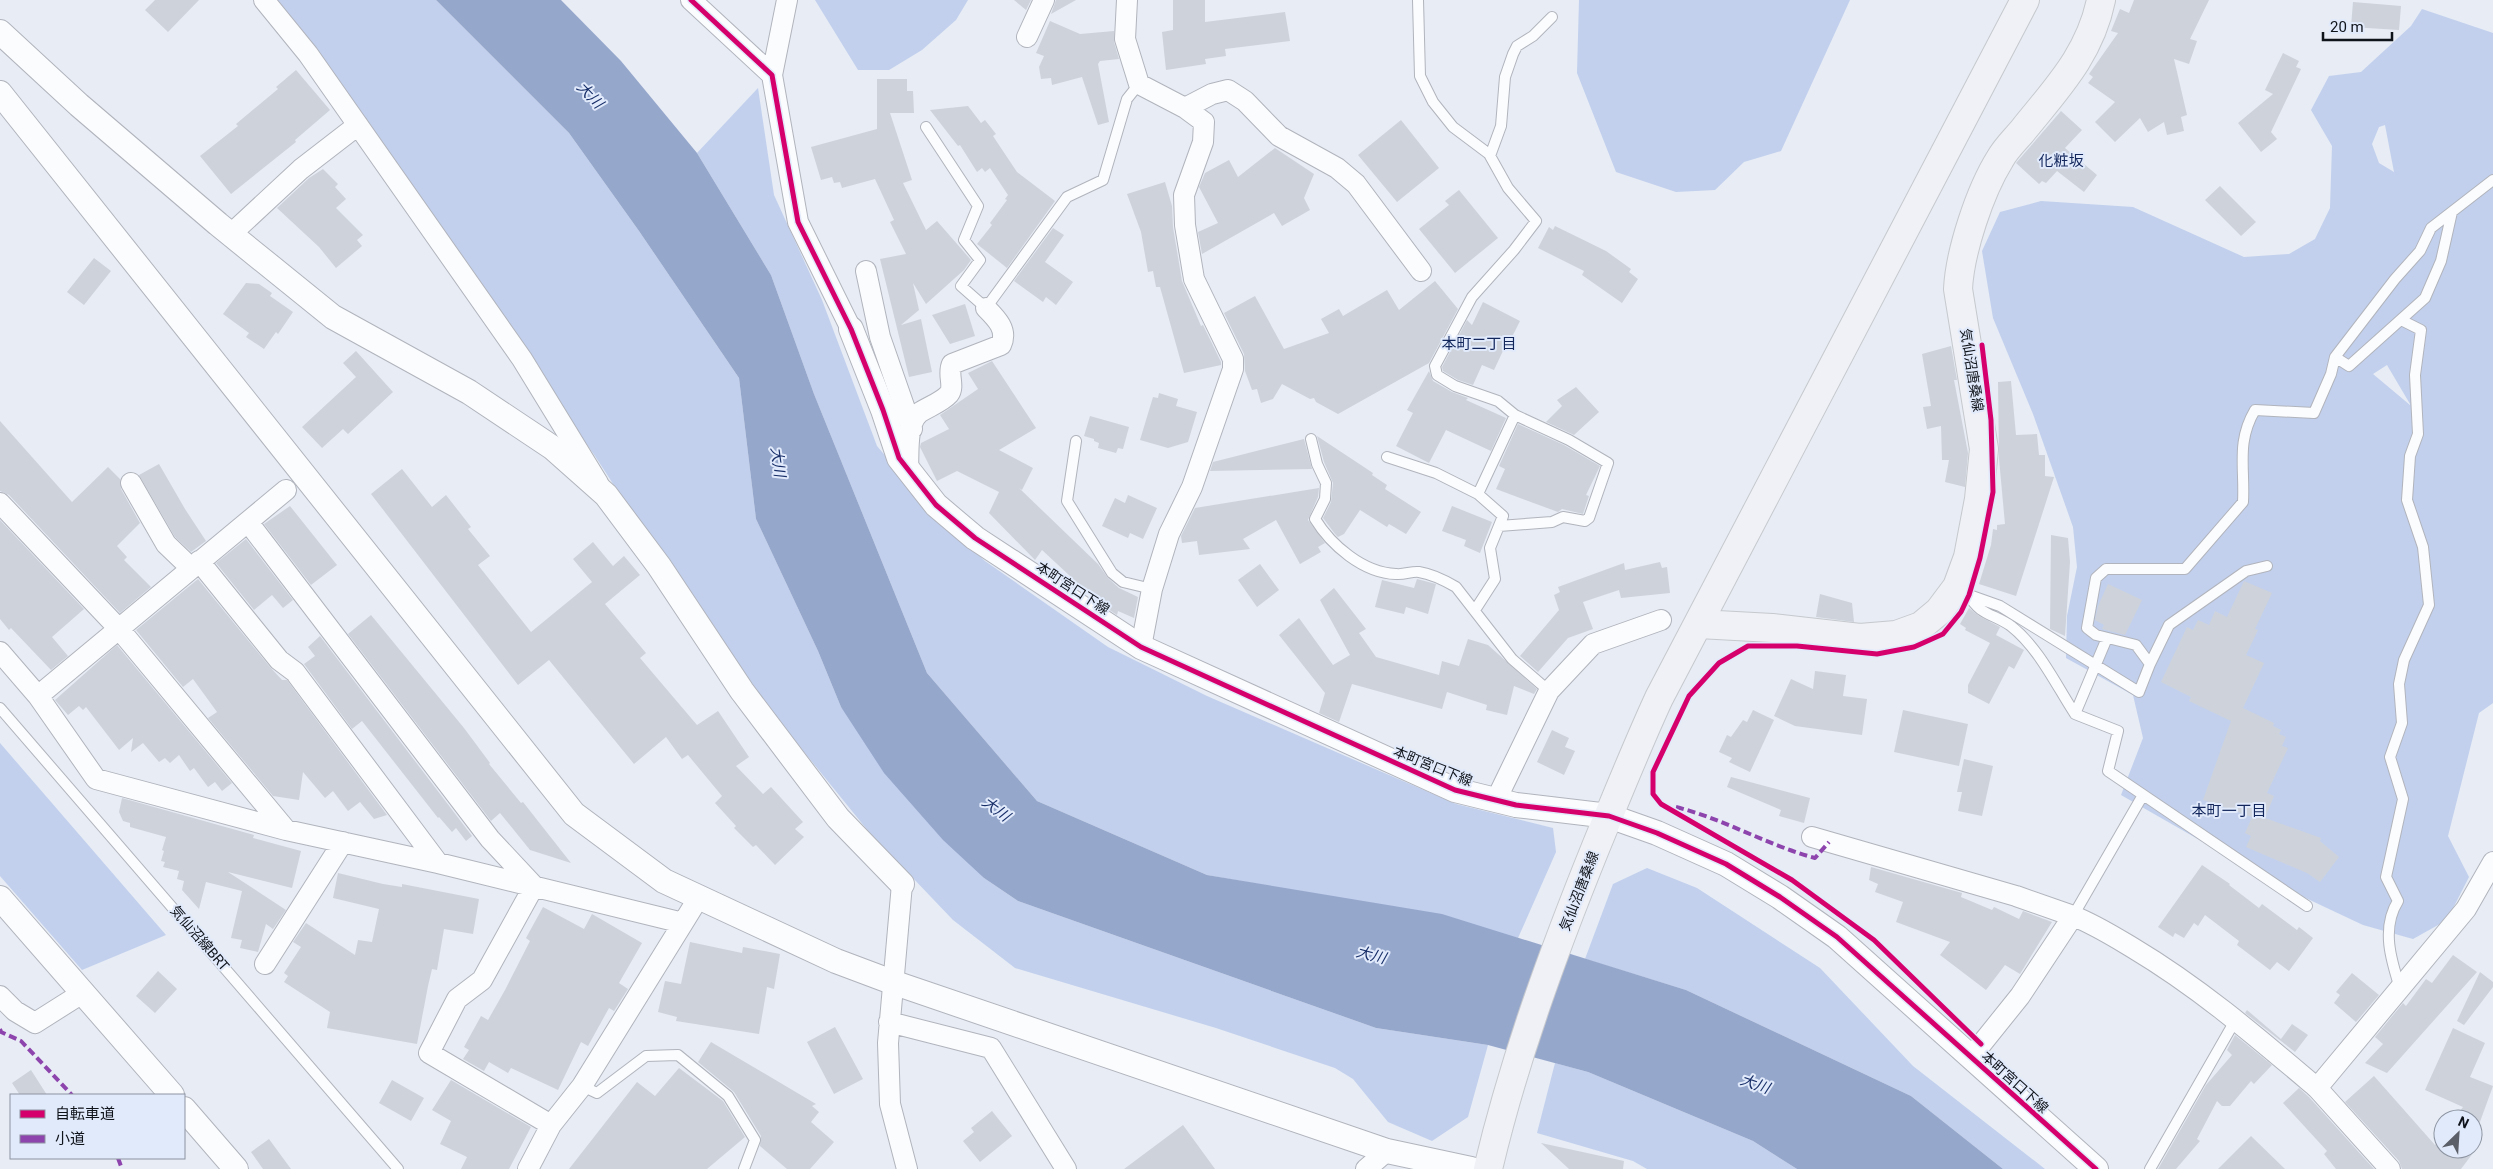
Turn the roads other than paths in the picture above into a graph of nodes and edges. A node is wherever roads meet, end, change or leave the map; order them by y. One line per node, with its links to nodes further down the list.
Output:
1 (264, 0): 16 (street)
2 (691, 0): 12 (street)
3 (787, 0): 12 (street)
4 (1044, 0): 11 (street)
5 (1127, 0): 13 (street)
6 (1418, 0): 18 (lane)
7 (2024, 0): 47 (main road, 気仙沼唐桑線)
8 (2101, 0): 44 (main road, 気仙沼唐桑線)
9 (1552, 16): 18 (lane)
10 (0, 32): 21 (street)
11 (1027, 37)
12 (772, 75): 26 (street)
13 (1139, 84): 15 (street); 24 (lane)
14 (0, 93): 68 (street)
15 (1185, 108): 22 (street); 43 (street)
16 (358, 125): 21 (street); 37 (street)
17 (926, 127): 24 (lane)
18 (1490, 156): 28 (lane)
19 (2493, 180): 20 (lane)
20 (2452, 212): 25 (lane); 27 (lane)
21 (231, 234): 37 (street)
22 (1421, 271)
23 (866, 272): 29 (street)
24 (986, 308): 29 (street)
25 (2401, 320): 27 (lane); 75 (lane)
26 (852, 329): 33 (street, 本町宮口下線)
27 (2335, 357): 49 (lane)
28 (1515, 415): 36 (lane); 40 (lane)
29 (912, 429): 33 (street)
30 (1311, 439): 45 (lane)
31 (1076, 441): 43 (lane)
32 (1387, 457): 36 (lane)
33 (908, 470): 50 (street, 本町宮口下線)
34 (131, 484): 41 (street)
35 (286, 490): 39 (street)
36 (1478, 494): 40 (lane)
37 (606, 495): 66 (street)
38 (0, 503): 48 (street)
39 (248, 522): 41 (street); 67 (street)
40 (1499, 526): 45 (lane)
41 (195, 565): 48 (street); 65 (street)
42 (2267, 566): 52 (lane)
43 (1152, 590): 50 (street)
44 (1963, 591): 47 (main road, 気仙沼唐桑線); 53 (lane); 57 (lane)
45 (1475, 610): 54 (lane)
46 (1661, 620): 54 (street)
47 (1699, 624): 60 (main road, 気仙沼唐桑線)
48 (120, 630): 55 (street); 61 (street)
49 (2107, 638): 52 (lane); 53 (lane)
50 (1141, 647): 59 (street, 本町宮口下線)
51 (0, 652): 55 (street)
52 (2150, 664): 53 (lane)
53 (2097, 665): 57 (lane)
54 (1549, 691): 59 (street)
55 (38, 696): 61 (street)
56 (0, 708): 88 (lane, 気仙沼線BRT)
57 (2075, 714): 58 (lane)
58 (2144, 795): 70 (lane); 71 (lane)
59 (1496, 800): 60 (street, 本町宮口下線)
60 (1609, 816): 80 (street, 本町宮口下線); 95 (main road, 気仙沼唐桑線)
61 (286, 830): 63 (street)
62 (1812, 837): 71 (street)
63 (343, 842): 65 (street); 73 (street)
64 (2493, 862): 75 (street)
65 (438, 863): 67 (street)
66 (902, 884): 74 (street)
67 (534, 886): 72 (street); 85 (street)
68 (699, 897): 72 (street); 74 (street)
69 (0, 898): 76 (street)
70 (2307, 906)
71 (2073, 916): 78 (street); 80 (street)
72 (683, 923): 81 (street)
73 (265, 964)
74 (892, 982): 79 (street); 86 (street)
75 (2400, 988): 82 (street)
76 (84, 992): 77 (street); 83 (street)
77 (0, 996)
78 (2236, 1019): 82 (street); 97 (lane)
79 (889, 1022): 91 (street); 92 (street)
80 (1971, 1058): 96 (street, 本町宮口下線)
81 (582, 1086): 85 (street); 90 (lane)
82 (2318, 1088): 98 (street)
83 (171, 1094)
84 (185, 1110): 87 (street)
85 (551, 1125): 89 (street)
86 (1387, 1151): 93 (street); 94 (street)
87 (236, 1169)
88 (398, 1169)
89 (528, 1169)
90 (744, 1169)
91 (908, 1169)
92 (1066, 1169)
93 (1366, 1169)
94 (1471, 1169)
95 (1488, 1169)
96 (2096, 1169)
97 (2150, 1169)
98 (2390, 1169)

